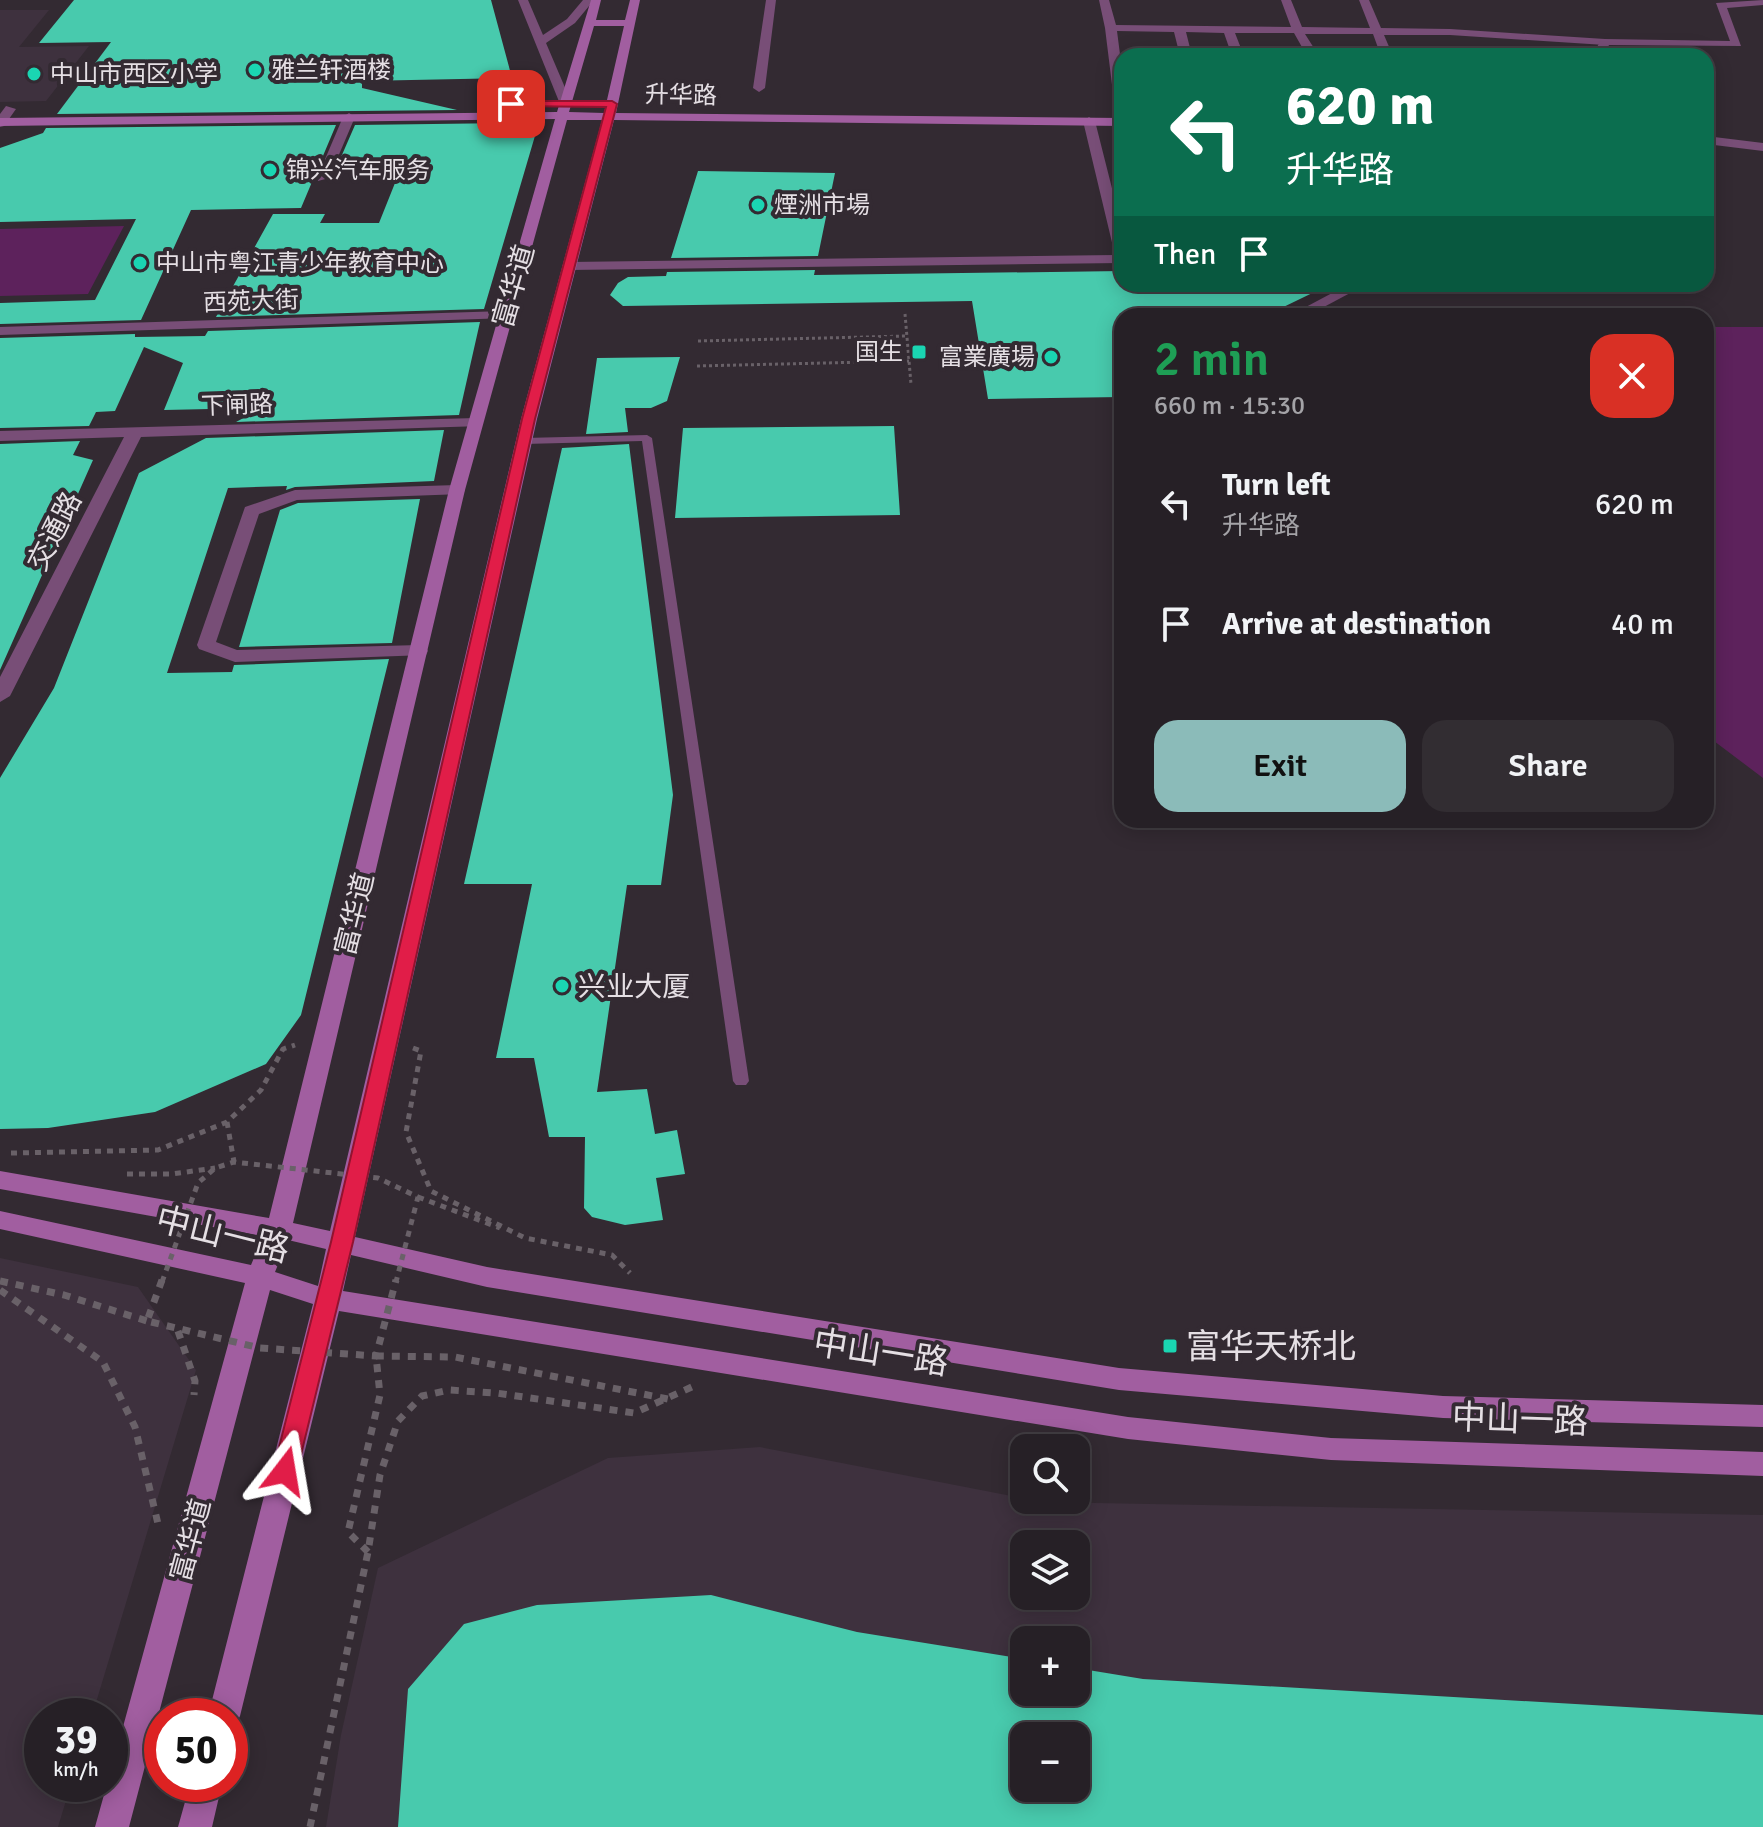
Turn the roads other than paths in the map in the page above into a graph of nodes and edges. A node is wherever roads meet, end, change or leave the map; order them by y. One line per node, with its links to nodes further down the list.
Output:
1 (523, 0): 18 (street)
2 (589, 0): 18 (street)
3 (596, 0): 11 (main road, 富华道)
4 (635, 0): 12 (main road, 富华道)
5 (771, 0): 26 (street)
6 (1104, 0): 13 (street)
7 (1286, 0): 16 (street)
8 (1364, 0): 17 (street)
9 (1718, 2): 10 (street); 19 (street)
10 (1763, 2)
11 (589, 23): 12 (main road); 28 (main road, 富华道)
12 (630, 23): 29 (main road, 富华道)
13 (1111, 28): 14 (street); 25 (street)
14 (1179, 28): 15 (street); 20 (street)
15 (1228, 28): 16 (street); 21 (street)
16 (1298, 31): 17 (street); 22 (street)
17 (1377, 32): 19 (street); 23 (street)
18 (540, 42): 28 (street)
19 (1605, 42): 24 (street)
20 (1184, 48)
21 (1235, 48)
22 (1308, 48)
23 (1384, 48)
24 (1602, 48)
25 (1114, 51)
26 (759, 88)
27 (5, 109): 28 (main road, 升华路); 34 (street)
28 (564, 110): 29 (main road, 升华路); 32 (main road, 升华路); 43 (main road, 富华道)
29 (610, 110): 30 (main road, 升华路); 33 (main road, 升华路); 40 (main road, 富华道)
30 (1114, 113)
31 (1114, 115): 33 (main road, 升华路)
32 (349, 117): 34 (main road, 升华路); 37 (street)
33 (1089, 121): 38 (street)
34 (0, 123)
35 (1714, 141): 36 (street)
36 (1763, 147)
37 (323, 178)
38 (1114, 224)
39 (1114, 257): 40 (street)
40 (569, 266): 48 (main road, 富华道)
41 (1344, 292): 42 (street)
42 (1312, 308)
43 (504, 315): 44 (street, 西苑大街); 45 (main road, 富华道)
44 (0, 331)
45 (476, 423): 46 (street, 下闸路); 49 (main road, 富华道)
46 (135, 432): 47 (street, 下闸路); 51 (street, 交通路)
47 (0, 436)
48 (524, 441): 52 (lane); 56 (main road, 富华道)
49 (457, 490): 50 (main road, 富华道); 50 (street)
50 (419, 651): 55 (main road, 富华道)
51 (3, 686)
52 (741, 1081)
53 (0, 1180): 55 (main road, 中山一路)
54 (0, 1220): 57 (main road, 中山一路)
55 (279, 1229): 56 (main road, 中山一路); 57 (main road, 富华道)
56 (342, 1242): 58 (main road, 富华道); 59 (main road, 中山一路)
57 (260, 1277): 58 (main road, 中山一路); 63 (main road, 富华道)
58 (328, 1299): 60 (main road, 中山一路); 61 (main road, 富华道)
59 (1763, 1416)
60 (1763, 1464)
61 (228, 1698)
62 (201, 1802): 64 (main road)
63 (112, 1827)
64 (195, 1827)

